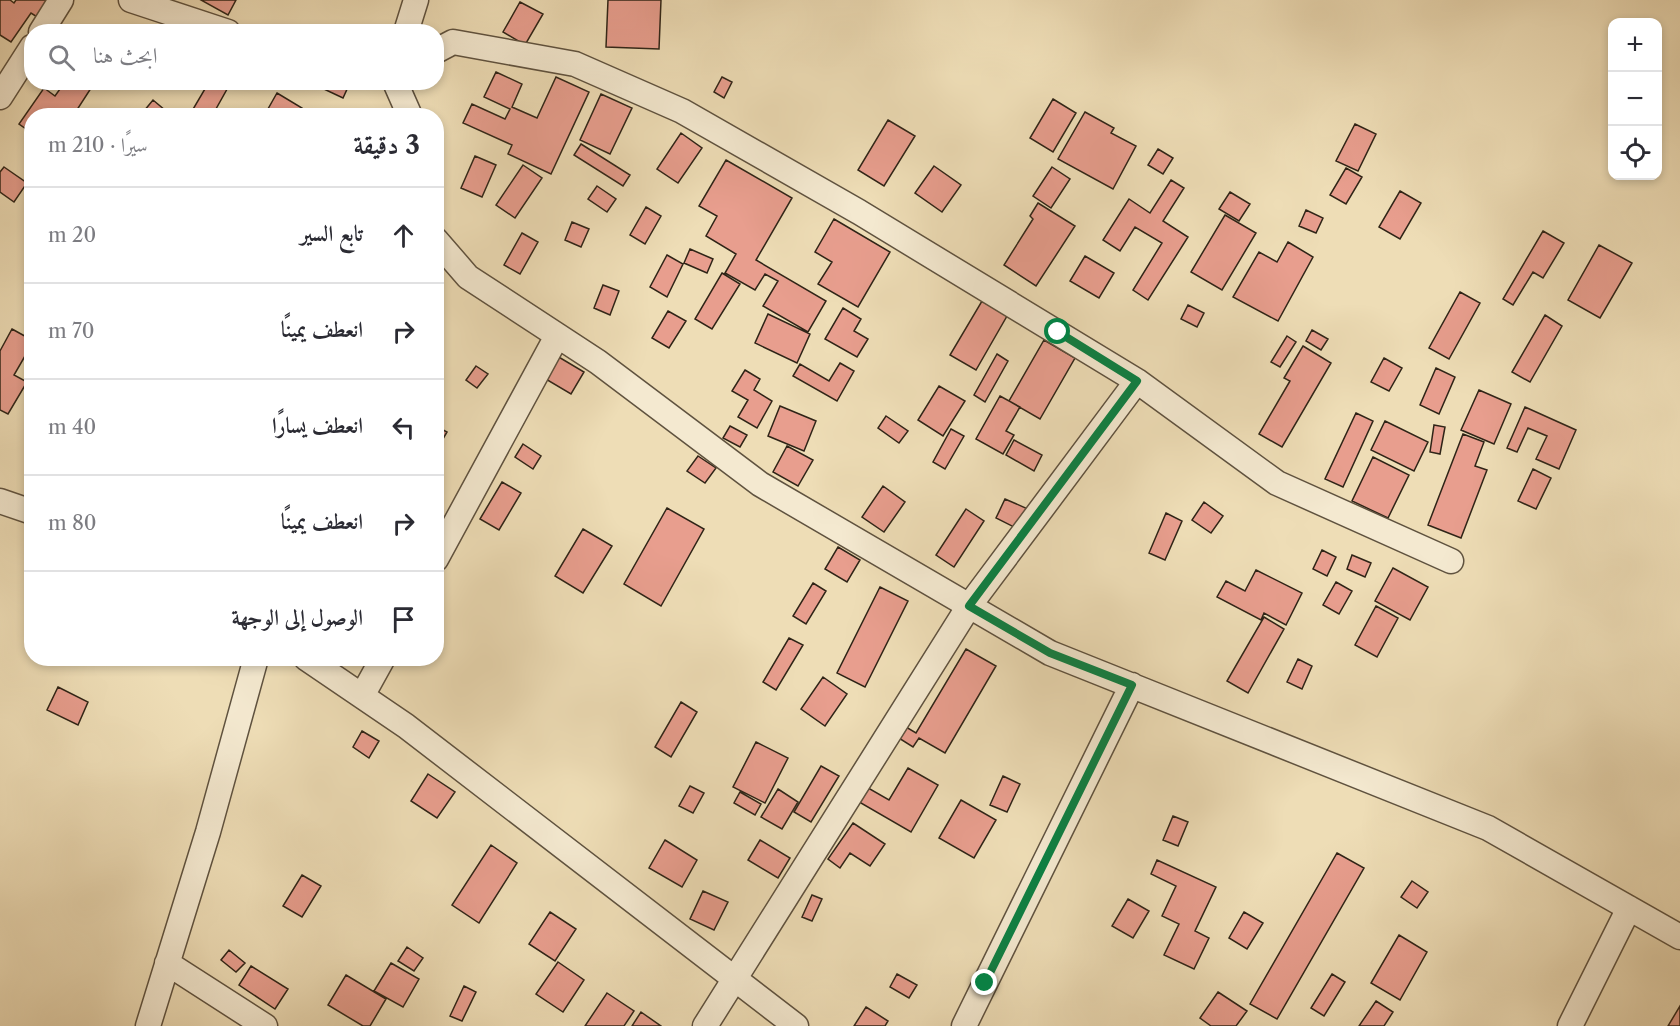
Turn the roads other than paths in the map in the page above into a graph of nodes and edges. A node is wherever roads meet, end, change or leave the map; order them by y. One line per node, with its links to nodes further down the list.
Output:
1 (61, 0): 4 (street)
2 (131, 0): 5 (street)
3 (416, 0): 6 (street)
4 (46, 24)
5 (204, 24)
6 (408, 24)
7 (444, 47): 14 (street)
8 (24, 60): 10 (street)
9 (398, 90): 11 (street)
10 (0, 97)
11 (406, 108)
12 (444, 255): 13 (street)
13 (557, 336): 17 (street); 19 (street)
14 (1137, 381): 18 (street); 19 (street)
15 (0, 501): 16 (street)
16 (24, 509)
17 (444, 544)
18 (1451, 561)
19 (969, 606): 23 (street); 28 (street)
20 (254, 666): 27 (street)
21 (318, 666): 24 (street)
22 (379, 666): 24 (street)
23 (1132, 685): 25 (street); 33 (street)
24 (362, 696): 28 (street)
25 (1629, 908): 26 (street); 34 (street)
26 (1680, 938)
27 (167, 963): 29 (street); 30 (street)
28 (735, 979): 31 (street); 32 (street)
29 (148, 1026)
30 (264, 1026)
31 (705, 1026)
32 (796, 1026)
33 (964, 1026)
34 (1570, 1026)

